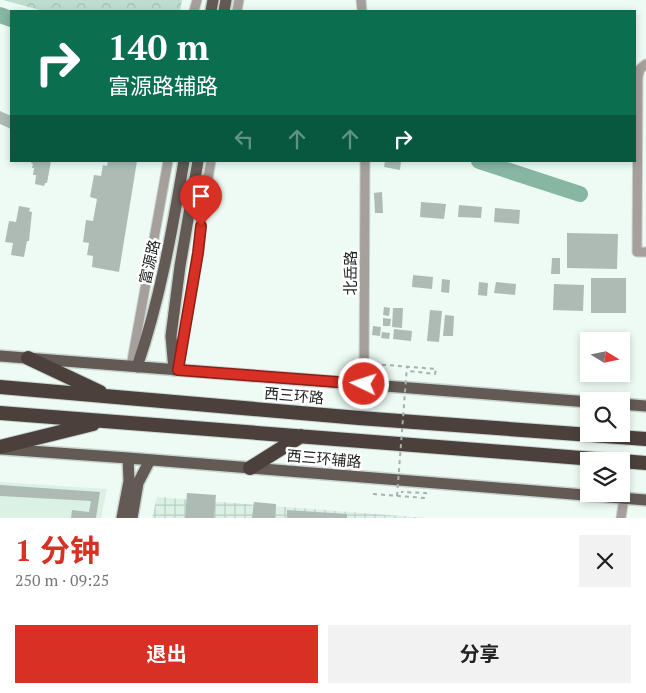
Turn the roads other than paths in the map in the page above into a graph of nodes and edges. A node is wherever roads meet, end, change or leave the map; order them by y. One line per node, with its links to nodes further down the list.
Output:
1 (646, 64): 7 (street)
2 (168, 162): 10 (street)
3 (184, 162): 10 (main road, 富源路)
4 (198, 162): 11 (main road, 富源路)
5 (212, 162): 11 (street)
6 (365, 162): 12 (street, 北岳路)
7 (646, 252)
8 (0, 356): 9 (main road)
9 (28, 358): 10 (main road); 14 (highway)
10 (134, 366): 11 (main road)
11 (176, 370): 12 (main road)
12 (364, 384): 15 (main road)
13 (0, 387): 14 (highway, 西三环路)
14 (107, 395): 21 (highway, 西三环路)
15 (580, 401)
16 (630, 405): 17 (main road)
17 (646, 406)
18 (0, 413): 19 (highway)
19 (106, 421): 20 (highway); 22 (highway)
20 (301, 436): 24 (highway); 28 (highway)
21 (646, 439)
22 (0, 448): 23 (main road, 西三环辅路)
23 (128, 458): 25 (main road, 西三环辅路); 33 (main road)
24 (580, 458)
25 (150, 460): 28 (main road, 西三环辅路); 34 (main road)
26 (630, 462): 27 (highway)
27 (646, 463)
28 (250, 468): 29 (main road, 西三环辅路)
29 (580, 494)
30 (630, 499): 31 (main road, 西三环辅路)
31 (646, 500)
32 (623, 502): 35 (street)
33 (122, 518)
34 (132, 518)
35 (621, 518)

